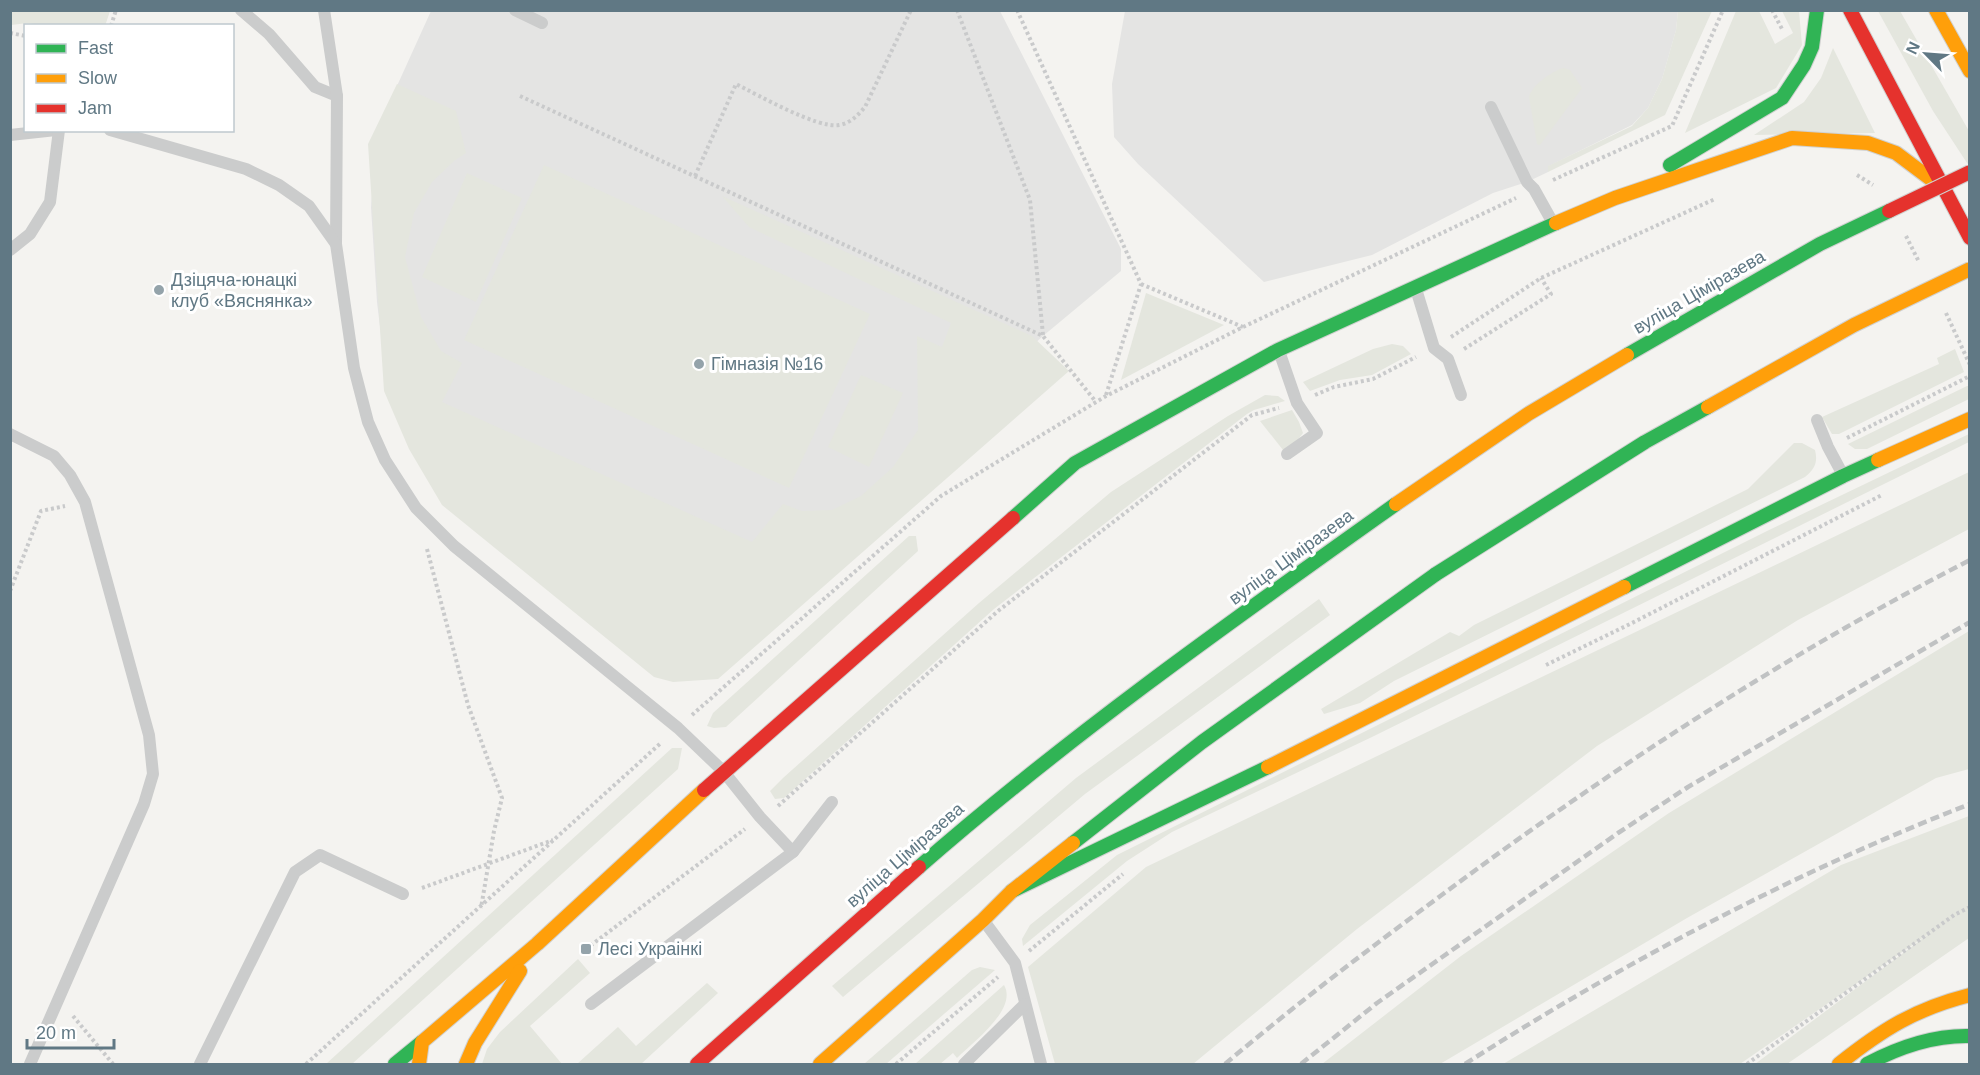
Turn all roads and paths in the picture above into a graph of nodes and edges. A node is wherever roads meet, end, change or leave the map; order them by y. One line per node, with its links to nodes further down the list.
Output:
1 (241, 10): 15 (lane)
2 (324, 10): 15 (lane)
3 (516, 10): 12 (lane)
4 (911, 10): 23 (path)
5 (957, 10): 37 (path)
6 (1017, 10): 34 (path)
7 (1723, 10): 25 (path)
8 (1772, 10): 13 (path)
9 (1817, 10): 26 (main road)
10 (1850, 10): 24 (main road)
11 (1935, 10): 14 (main road)
12 (542, 23)
13 (1787, 38)
14 (1970, 71)
15 (337, 96): 30 (lane)
16 (520, 96): 23 (path)
17 (1491, 107): 25 (lane)
18 (38, 132): 21 (lane)
19 (57, 132): 31 (lane)
20 (117, 132): 30 (lane)
21 (10, 135)
22 (1970, 172): 80 (main road, вуліца Ціміразева, bridge)
23 (695, 176): 37 (path)
24 (1940, 186): 26 (main road); 29 (main road)
25 (1534, 189): 27 (path); 28 (lane)
26 (1615, 198): 28 (main road)
27 (1496, 207)
28 (1554, 224): 35 (main road)
29 (1970, 238)
30 (336, 244): 52 (lane)
31 (10, 250)
32 (1970, 269): 61 (main road, bridge)
33 (1541, 278): 39 (path)
34 (1141, 284): 36 (path); 42 (path)
35 (1416, 288): 38 (main road); 39 (lane)
36 (1244, 327)
37 (1043, 336): 43 (path)
38 (1278, 350): 48 (lane); 55 (main road)
39 (1448, 359): 41 (lane)
40 (1970, 376): 47 (path)
41 (1461, 395)
42 (1106, 396)
43 (1096, 402)
44 (1970, 419): 49 (main road)
45 (1817, 420): 47 (lane)
46 (10, 434): 51 (lane)
47 (1828, 447): 49 (lane)
48 (1287, 454)
49 (1843, 476): 61 (main road)
50 (1885, 494): 54 (path)
51 (85, 502): 53 (path); 69 (lane)
52 (416, 508): 55 (lane); 59 (path)
53 (10, 591)
54 (1545, 665)
55 (724, 772): 58 (lane); 66 (main road)
56 (832, 802): 58 (lane)
57 (556, 839): 59 (path)
58 (793, 852): 70 (lane)
59 (488, 862): 62 (path); 64 (path)
60 (1129, 869): 67 (path)
61 (1012, 891): 65 (main road)
62 (403, 894): 76 (lane)
63 (1970, 907): 85 (path)
64 (481, 908)
65 (983, 920): 67 (lane); 81 (main road)
66 (537, 944): 73 (main road); 79 (main road)
67 (1015, 963): 71 (lane); 82 (path)
68 (1970, 995): 86 (main road)
69 (59, 998): 74 (lane); 75 (path)
70 (591, 1004)
71 (1025, 1004): 83 (lane); 84 (lane)
72 (1970, 1036): 87 (main road)
73 (422, 1042): 77 (main road); 78 (main road)
74 (30, 1065)
75 (113, 1065)
76 (200, 1065)
77 (395, 1065)
78 (419, 1065)
79 (466, 1065)
80 (697, 1065)
81 (820, 1065)
82 (896, 1065)
83 (964, 1065)
84 (1041, 1065)
85 (1747, 1065)
86 (1839, 1065)
87 (1867, 1065)

